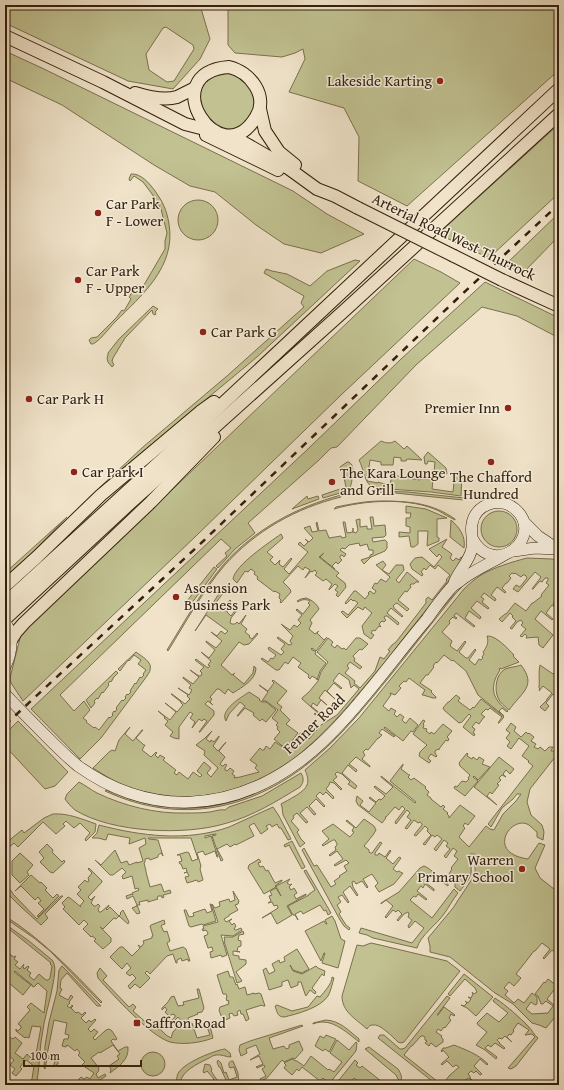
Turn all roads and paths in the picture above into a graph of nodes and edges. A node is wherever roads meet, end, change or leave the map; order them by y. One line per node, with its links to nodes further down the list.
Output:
1 (5, 36): 2 (main road)
2 (102, 82): 3 (main road); 7 (main road)
3 (195, 88): 5 (main road); 8 (main road)
4 (559, 90): 14 (main road)
5 (260, 109): 9 (main road); 11 (main road, Arterial Road West Thurrock)
6 (559, 114): 13 (main road)
7 (185, 124): 8 (main road); 10 (main road)
8 (216, 132): 9 (main road)
9 (229, 136): 10 (main road, Arterial Road West Thurrock)
10 (317, 189): 11 (main road, Arterial Road West Thurrock)
11 (335, 196): 12 (main road, Arterial Road West Thurrock, bridge)
12 (559, 306)
13 (274, 374): 15 (main road); 24 (main road)
14 (249, 378): 15 (main road); 20 (main road)
15 (125, 500): 22 (main road); 23 (main road)
16 (524, 522): 17 (main road); 18 (main road); 19 (main road)
17 (472, 538): 19 (main road); 21 (main road)
18 (558, 549): 19 (main road)
19 (509, 553): 21 (main road, Fenner Road)
20 (5, 586)
21 (453, 586): 26 (main road, Fenner Road)
22 (5, 603)
23 (5, 620): 24 (main road)
24 (11, 640): 25 (main road)
25 (5, 667)
26 (5, 694)

